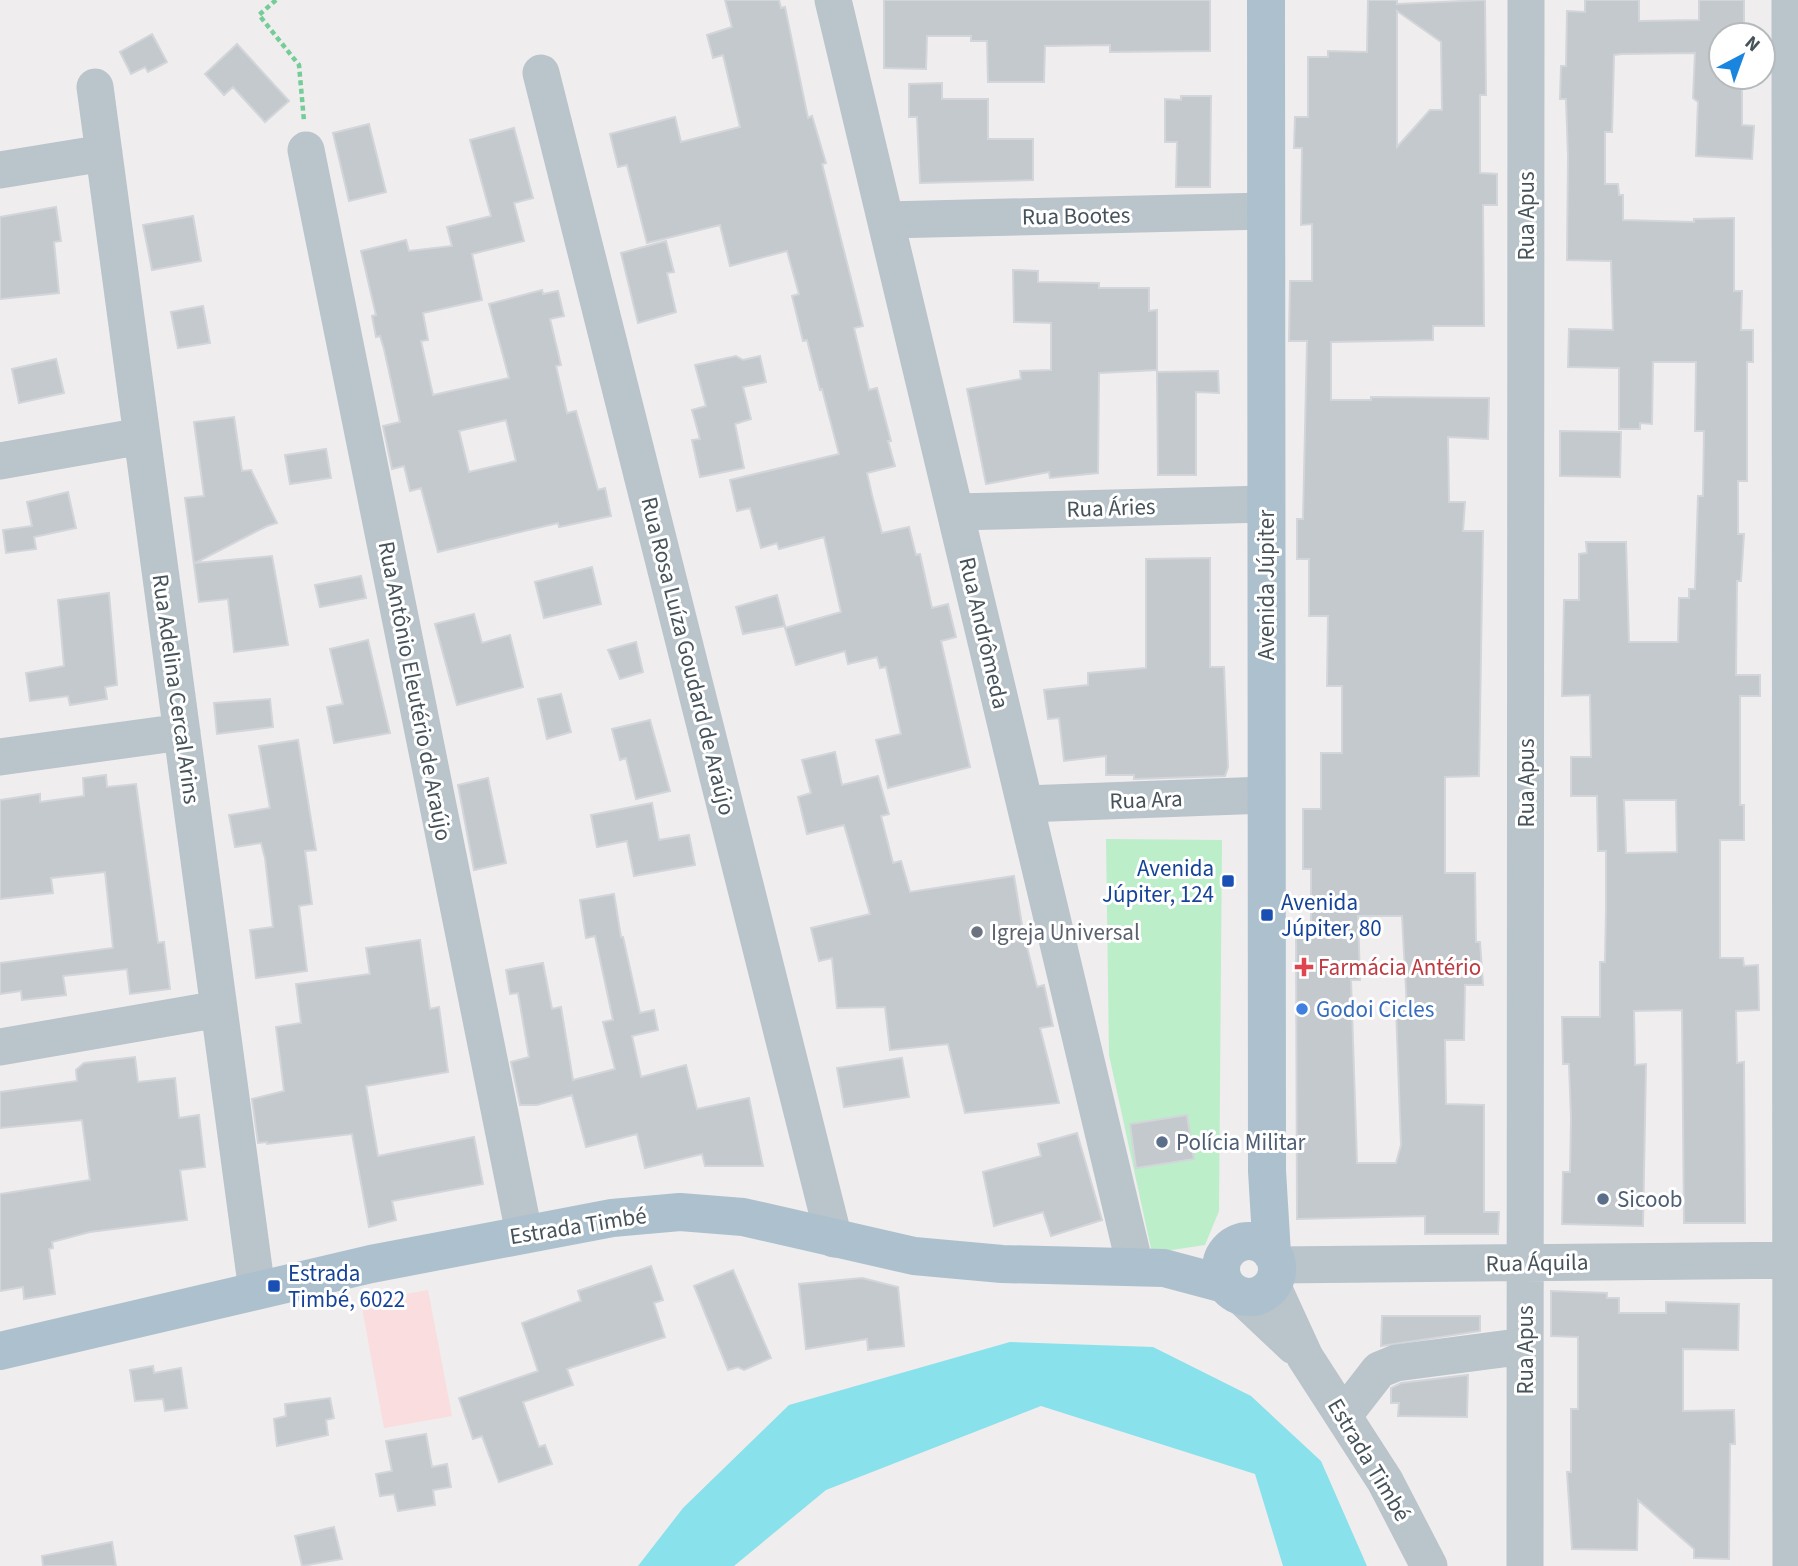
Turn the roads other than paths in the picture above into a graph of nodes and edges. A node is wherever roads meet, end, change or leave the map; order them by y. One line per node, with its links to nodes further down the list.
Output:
1 (833, 0): 11 (street, Rua Andrômeda)
2 (1266, 0): 10 (main road, Avenida Júpiter)
3 (1526, 0): 25 (street, Rua Apus)
4 (1790, 0): 24 (street)
5 (541, 73): 23 (street, Rua Rosa Luíza Goudard de Araújo)
6 (95, 87): 8 (street, Rua Adelina Cercal Arins)
7 (306, 150): 22 (street, Rua Antônio Eleutério de Araújo)
8 (104, 153): 9 (street); 12 (street, Rua Adelina Cercal Arins)
9 (0, 170)
10 (1266, 211): 11 (street, Rua Bootes); 14 (main road, Avenida Júpiter)
11 (886, 220): 15 (street, Rua Andrômeda)
12 (142, 436): 13 (street); 16 (street, Rua Adelina Cercal Arins)
13 (0, 461)
14 (1266, 504): 15 (street, Rua Áries); 18 (main road, Avenida Júpiter)
15 (956, 512): 19 (street, Rua Andrômeda)
16 (182, 732): 17 (street); 20 (street, Rua Adelina Cercal Arins)
17 (0, 757)
18 (1266, 795): 19 (street, Rua Ara); 27 (main road, Avenida Júpiter)
19 (1025, 804): 26 (street, Rua Andrômeda)
20 (219, 1009): 21 (street); 28 (street, Rua Adelina Cercal Arins)
21 (0, 1047)
22 (524, 1233): 23 (main road, Estrada Timbé); 28 (main road, Estrada Timbé)
23 (834, 1239): 26 (main road, Estrada Timbé)
24 (1794, 1260): 25 (street, Rua Áquila); 34 (street)
25 (1525, 1263): 27 (street, Rua Áquila); 29 (street, Rua Apus)
26 (1149, 1267): 27 (main road, Estrada Timbé)
27 (1249, 1270): 31 (street, Estrada Timbé)
28 (257, 1291): 30 (main road, Estrada Timbé)
29 (1525, 1346): 31 (street); 33 (street, Rua Apus)
30 (0, 1351)
31 (1344, 1415): 32 (street, Estrada Timbé)
32 (1429, 1566)
33 (1525, 1566)
34 (1791, 1566)

